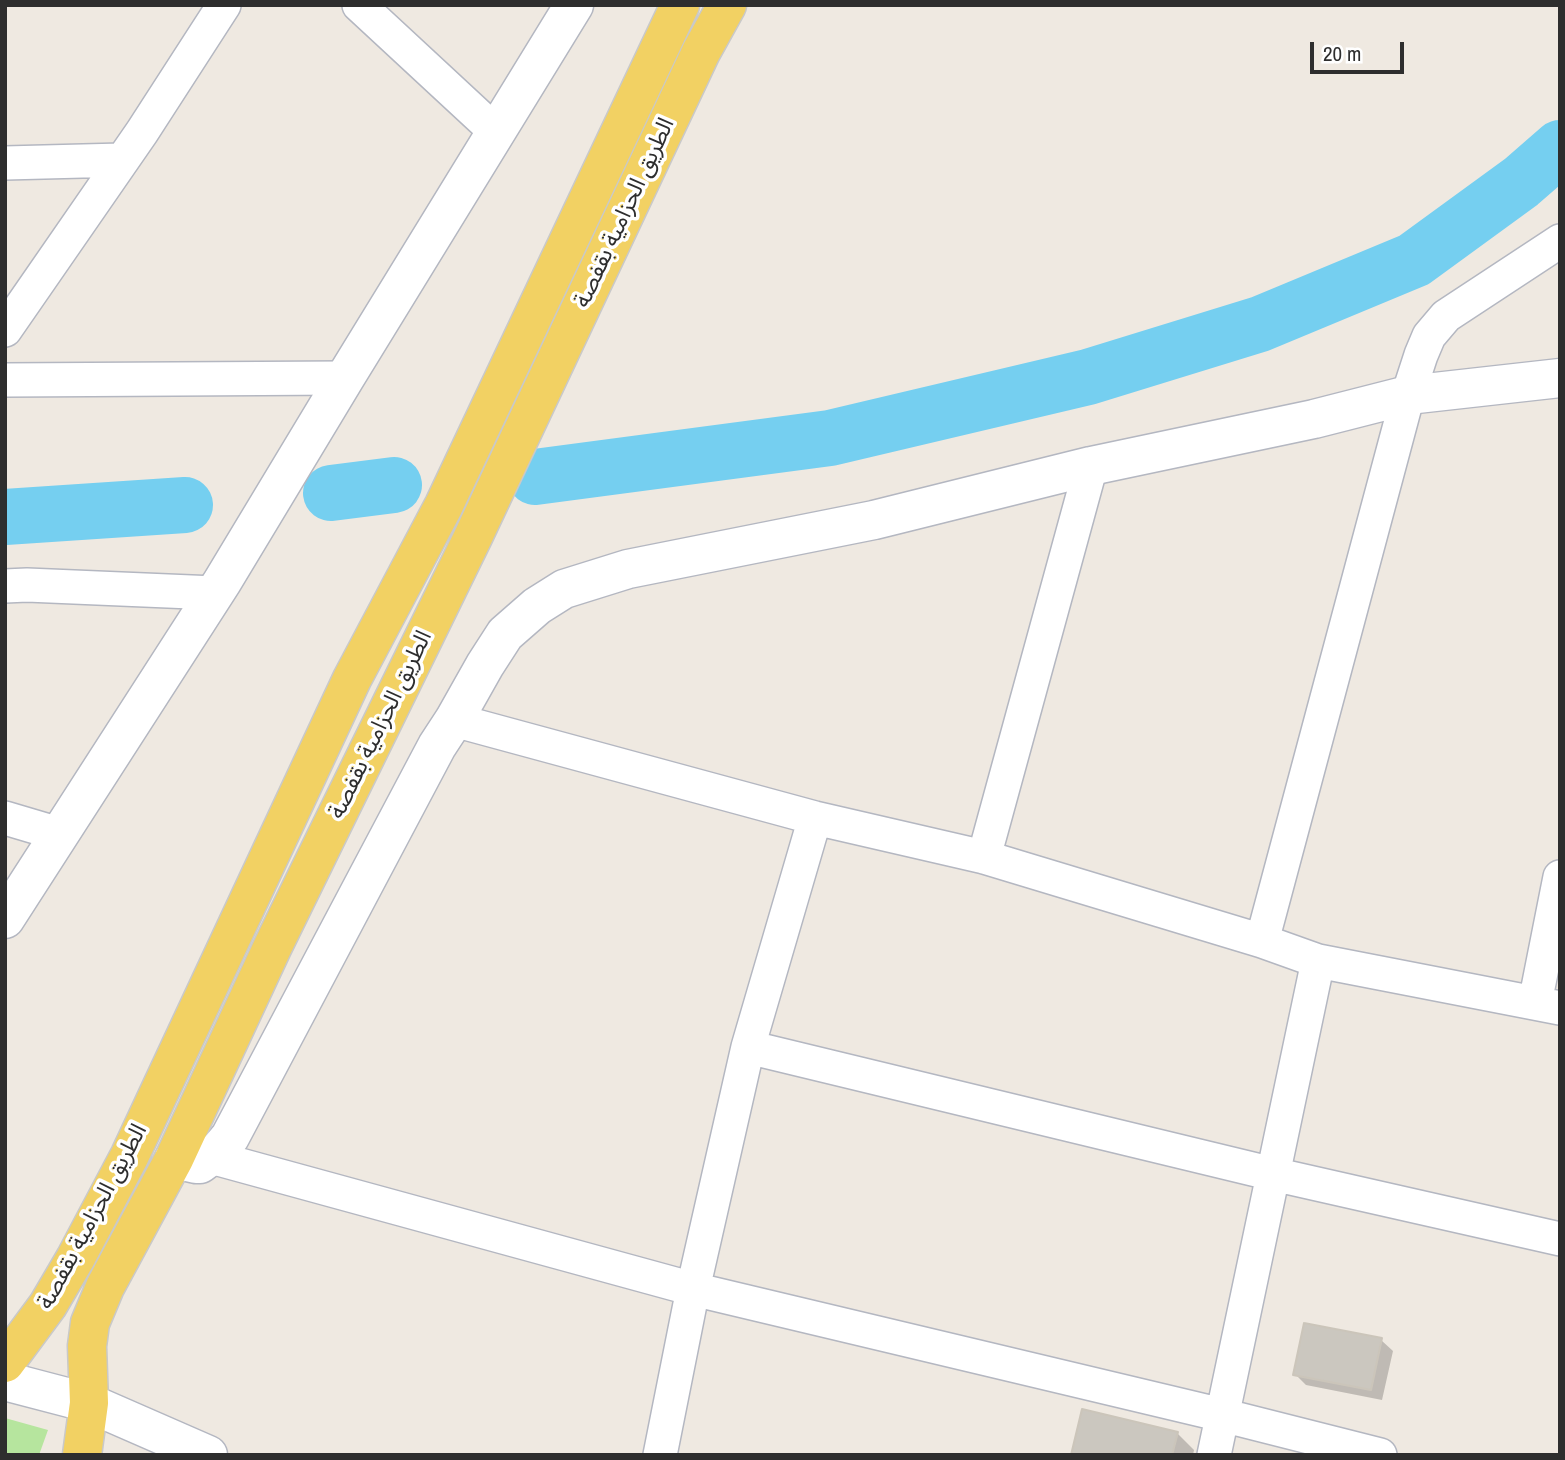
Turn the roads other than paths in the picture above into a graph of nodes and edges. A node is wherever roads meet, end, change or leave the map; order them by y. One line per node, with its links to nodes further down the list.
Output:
1 (223, 5): 7 (street)
2 (359, 5): 6 (street)
3 (574, 5): 6 (street)
4 (680, 5): 34 (main road, الطريق الحزامية بقفصة)
5 (727, 5): 30 (main road, الطريق الحزامية بقفصة)
6 (496, 132): 11 (street)
7 (122, 160): 8 (street); 10 (street)
8 (5, 163)
9 (1560, 241): 14 (street)
10 (5, 330)
11 (345, 378): 13 (street); 17 (street)
12 (1560, 378): 14 (street)
13 (5, 380)
14 (1408, 395): 15 (street); 25 (street)
15 (1091, 467): 18 (street); 22 (street)
16 (5, 586): 17 (street)
17 (215, 593): 21 (street)
18 (454, 720): 20 (street); 29 (street)
19 (5, 818): 21 (street)
20 (815, 818): 22 (street); 28 (street)
21 (59, 834): 24 (street)
22 (984, 857): 25 (street)
23 (1560, 877): 27 (street)
24 (5, 919)
25 (1262, 941): 26 (street)
26 (1318, 961): 27 (street); 31 (street)
27 (1548, 1006)
28 (748, 1047): 31 (street); 33 (street)
29 (211, 1157): 30 (street); 33 (street)
30 (174, 1159): 36 (main road, الطريق الحزامية بقفصة)
31 (1273, 1174): 32 (street); 37 (street)
32 (1560, 1239)
33 (693, 1289): 37 (street); 40 (street)
34 (5, 1363)
35 (5, 1381): 36 (street)
36 (89, 1403): 38 (main road, الطريق الحزامية بقفصة); 39 (street)
37 (1222, 1415): 41 (street); 42 (street)
38 (82, 1455)
39 (208, 1455)
40 (660, 1455)
41 (1214, 1455)
42 (1380, 1455)

